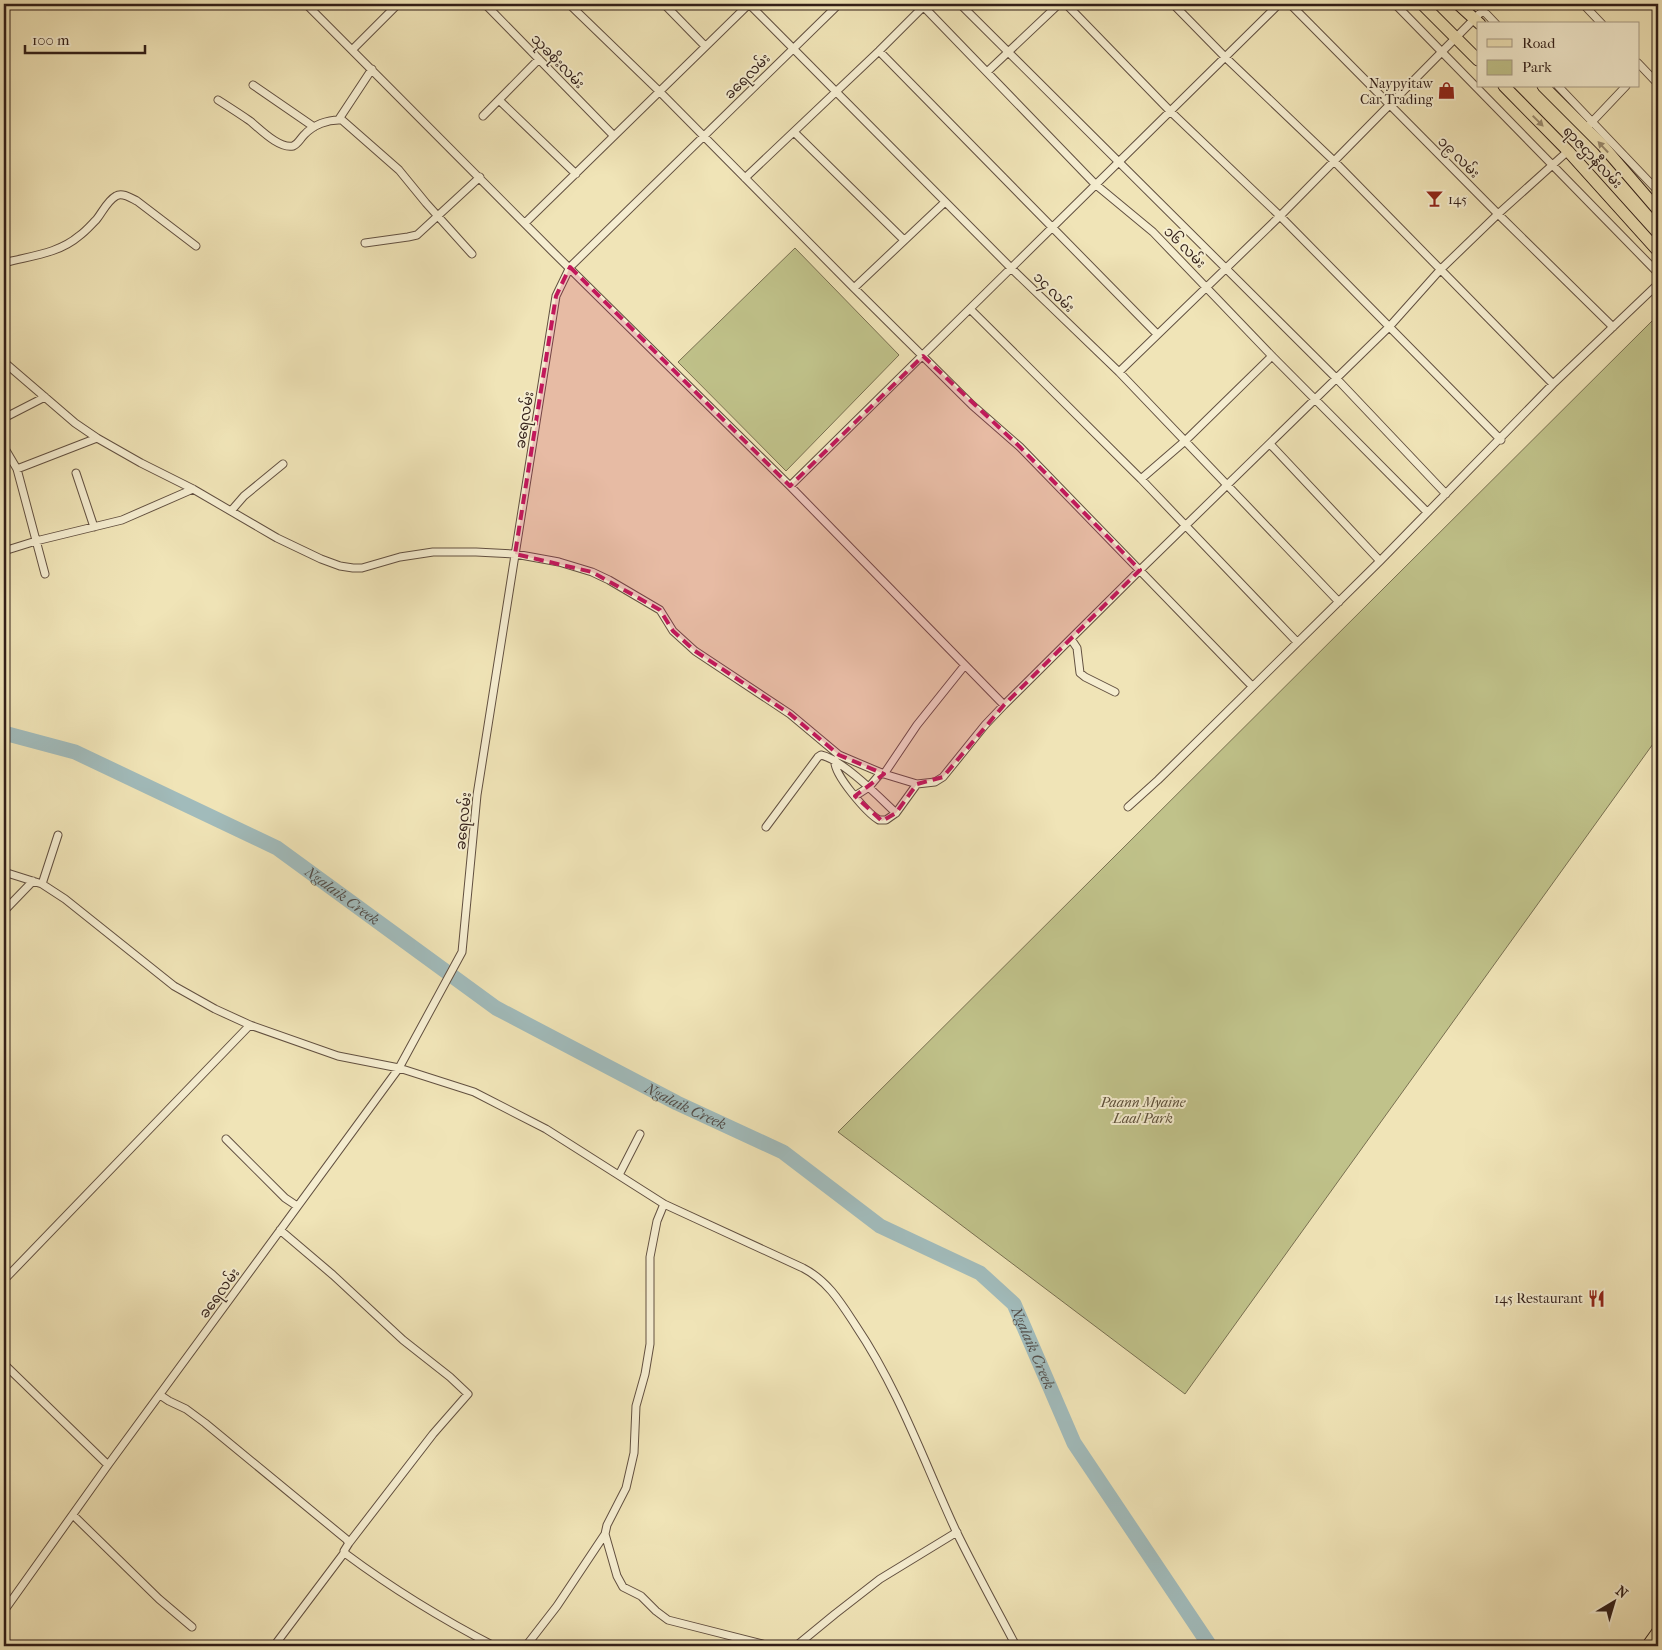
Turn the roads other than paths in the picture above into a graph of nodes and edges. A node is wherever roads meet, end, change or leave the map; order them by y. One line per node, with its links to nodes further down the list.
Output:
1 (306, 4): 27 (street)
2 (398, 4): 27 (street)
3 (485, 4): 32 (street, သုခစိုးလမ်း)
4 (569, 4): 45 (street)
5 (664, 4): 25 (street)
6 (749, 4): 25 (street); 26 (street, ၁၄ လမ်း)
7 (839, 4): 26 (street, ခရေလမ်း)
8 (960, 4): 29 (street)
9 (1059, 4): 29 (street)
10 (1066, 4): 50 (street)
11 (1172, 4): 31 (street)
12 (1279, 4): 31 (street)
13 (1290, 4): 49 (street, ၁၉ လမ်း)
14 (1395, 4): 30 (street)
15 (1422, 4): 24 (main road)
16 (1458, 4): 21 (main road)
17 (1477, 4): 21 (street)
18 (1490, 4): 21 (street)
19 (1583, 4): 23 (street)
20 (922, 5): 28 (street); 36 (street, ၁၆ လမ်း)
21 (1479, 17): 22 (street); 24 (street)
22 (1491, 22)
23 (1600, 22)
24 (1456, 38): 30 (street); 33 (main road)
25 (705, 46): 45 (street)
26 (793, 48): 46 (street, ၁၄ လမ်း); 57 (street, ခရေလမ်း)
27 (353, 49): 34 (street)
28 (879, 51): 46 (street); 73 (street)
29 (1008, 52): 36 (street); 59 (street)
30 (1442, 52): 40 (street); 49 (street)
31 (1225, 57): 50 (street); 60 (street)
32 (539, 59): 48 (street); 56 (street, သုခစိုးလမ်း)
33 (1477, 59)
34 (372, 68): 52 (street); 63 (street)
35 (1640, 68): 37 (street)
36 (987, 72): 65 (street, ၁၆ လမ်း)
37 (1658, 84)
38 (253, 85): 54 (street)
39 (1477, 88): 61 (street)
40 (1477, 88)
41 (1506, 88): 58 (main road, ရာဇဌာနီလမ်း, one-way to 58)
42 (1545, 88): 53 (main road, ရာဇဌာနီလမ်း)
43 (1560, 88): 53 (street)
44 (1624, 88): 53 (street)
45 (660, 91): 56 (street); 57 (street)
46 (836, 92): 55 (street); 67 (street, ၁၄ လမ်း)
47 (218, 100): 54 (street)
48 (499, 100): 51 (street); 62 (street)
49 (1389, 104): 60 (street); 69 (street, ၁၉ လမ်း)
50 (1170, 111): 59 (street); 71 (street)
51 (484, 116)
52 (339, 119): 54 (street); 70 (street)
53 (1589, 125): 66 (street); 68 (main road, ရာဇဌာနီလမ်း, one-way to 53)
54 (314, 127)
55 (794, 132): 64 (street); 74 (street)
56 (614, 136): 62 (street)
57 (704, 136): 64 (street); 80 (street, ခရေလမ်း)
58 (1568, 151): 61 (street); 77 (main road, ရာဇဌာနီလမ်း)
59 (1118, 162): 65 (street); 81 (street)
60 (1334, 162): 71 (street); 83 (street)
61 (1553, 166): 69 (street); 84 (street)
62 (576, 174): 72 (street)
63 (480, 177): 70 (street); 72 (street)
64 (745, 178): 87 (street)
65 (1095, 184): 73 (street); 86 (street, ၁၆ လမ်း)
66 (1658, 191)
67 (945, 202): 74 (street); 82 (street, ၁၄ လမ်း)
68 (1658, 210)
69 (1498, 214): 83 (street); 90 (street, ၁၉ လမ်း)
70 (438, 216): 75 (street); 78 (street)
71 (1280, 216): 81 (street); 89 (street)
72 (525, 223): 80 (street)
73 (1052, 227): 82 (street); 91 (street)
74 (903, 240): 87 (street)
75 (365, 243)
76 (196, 246): 79 (street)
77 (1658, 251)
78 (472, 254)
79 (4, 263)
80 (570, 267): 111 (street); 120 (street, ခရေလမ်း)
81 (1227, 267): 86 (street); 96 (street)
82 (1012, 269): 88 (street); 95 (street, ၁၄ လမ်း)
83 (1440, 270): 89 (street); 97 (street)
84 (1658, 274)
85 (1658, 284): 90 (street)
86 (1206, 287): 91 (street); 93 (street, ၁၆ လမ်း)
87 (854, 288): 92 (street)
88 (970, 309): 92 (street); 109 (street)
89 (1390, 326): 96 (street); 102 (street)
90 (1613, 327): 97 (street)
91 (1157, 334): 95 (street)
92 (923, 356): 111 (street); 122 (street)
93 (1272, 356): 99 (street, ၁၆ လမ်း); 103 (street)
94 (4, 362): 98 (street)
95 (1119, 372): 103 (street, ၁၄ လမ်း)
96 (1336, 378): 99 (street); 113 (street)
97 (1554, 384): 102 (street)
98 (45, 398): 100 (street); 101 (street)
99 (1316, 399): 104 (street); 115 (street, ၁၆ လမ်း)
100 (4, 418)
101 (97, 438): 107 (street); 112 (street)
102 (1501, 440): 113 (street)
103 (1185, 441): 109 (street); 110 (street, ၁၄ လမ်း)
104 (1270, 444): 110 (street); 121 (street)
105 (4, 447): 107 (street)
106 (283, 464): 114 (street)
107 (17, 469): 118 (street)
108 (76, 473): 117 (street)
109 (1141, 479): 116 (street)
110 (1226, 485): 116 (street); 124 (street, ၁၄ လမ်း)
111 (790, 486): 127 (street)
112 (193, 489): 114 (street); 117 (street)
113 (1446, 494): 115 (street)
114 (231, 511): 120 (street)
115 (1427, 512): 121 (street)
116 (1185, 526): 122 (street); 126 (street)
117 (94, 527): 118 (street)
118 (36, 541): 119 (street); 123 (street)
119 (4, 551)
120 (515, 554): 131 (street); 145 (street, ခရေလမ်း)
121 (1380, 561): 124 (street)
122 (1140, 570): 125 (street); 128 (street)
123 (45, 574)
124 (1339, 602): 126 (street)
125 (1071, 639): 129 (street); 130 (street)
126 (1297, 642): 128 (street)
127 (965, 665): 130 (street); 132 (street)
128 (1252, 686): 136 (street)
129 (1115, 692)
130 (1004, 705): 133 (street)
131 (837, 758): 132 (street); 134 (street); 135 (street); 138 (street)
132 (884, 774): 133 (street); 134 (street)
133 (917, 784): 137 (street)
134 (869, 787): 135 (street); 137 (street)
135 (855, 796): 137 (street)
136 (1128, 807)
137 (896, 813)
138 (766, 827)
139 (58, 835): 142 (street)
140 (4, 872): 141 (street)
141 (33, 881): 142 (street); 143 (street)
142 (42, 884): 144 (street)
143 (4, 911)
144 (250, 1024): 145 (street); 152 (street)
145 (399, 1068): 148 (street); 150 (street, ခရေလမ်း)
146 (640, 1134): 148 (street)
147 (226, 1139): 150 (street)
148 (619, 1175): 149 (street)
149 (664, 1204): 157 (street); 158 (street)
150 (297, 1206): 151 (street, ခရေလမ်း)
151 (280, 1230): 154 (street, ခရေလမ်း); 159 (street)
152 (4, 1280)
153 (4, 1364): 155 (street)
154 (160, 1395): 155 (street, ခရေလမ်း); 159 (street)
155 (108, 1465): 156 (street, ခရေလမ်း)
156 (73, 1515): 161 (street, ခရေလမ်း); 162 (street)
157 (957, 1532): 168 (street); 169 (street)
158 (605, 1534): 166 (street); 167 (street)
159 (348, 1543): 160 (street)
160 (344, 1553): 164 (street); 165 (street)
161 (4, 1611)
162 (192, 1627)
163 (1658, 1632): 170 (highway)
164 (274, 1646)
165 (494, 1646)
166 (526, 1646)
167 (770, 1646)
168 (796, 1646)
169 (1016, 1646)
170 (1648, 1646)

